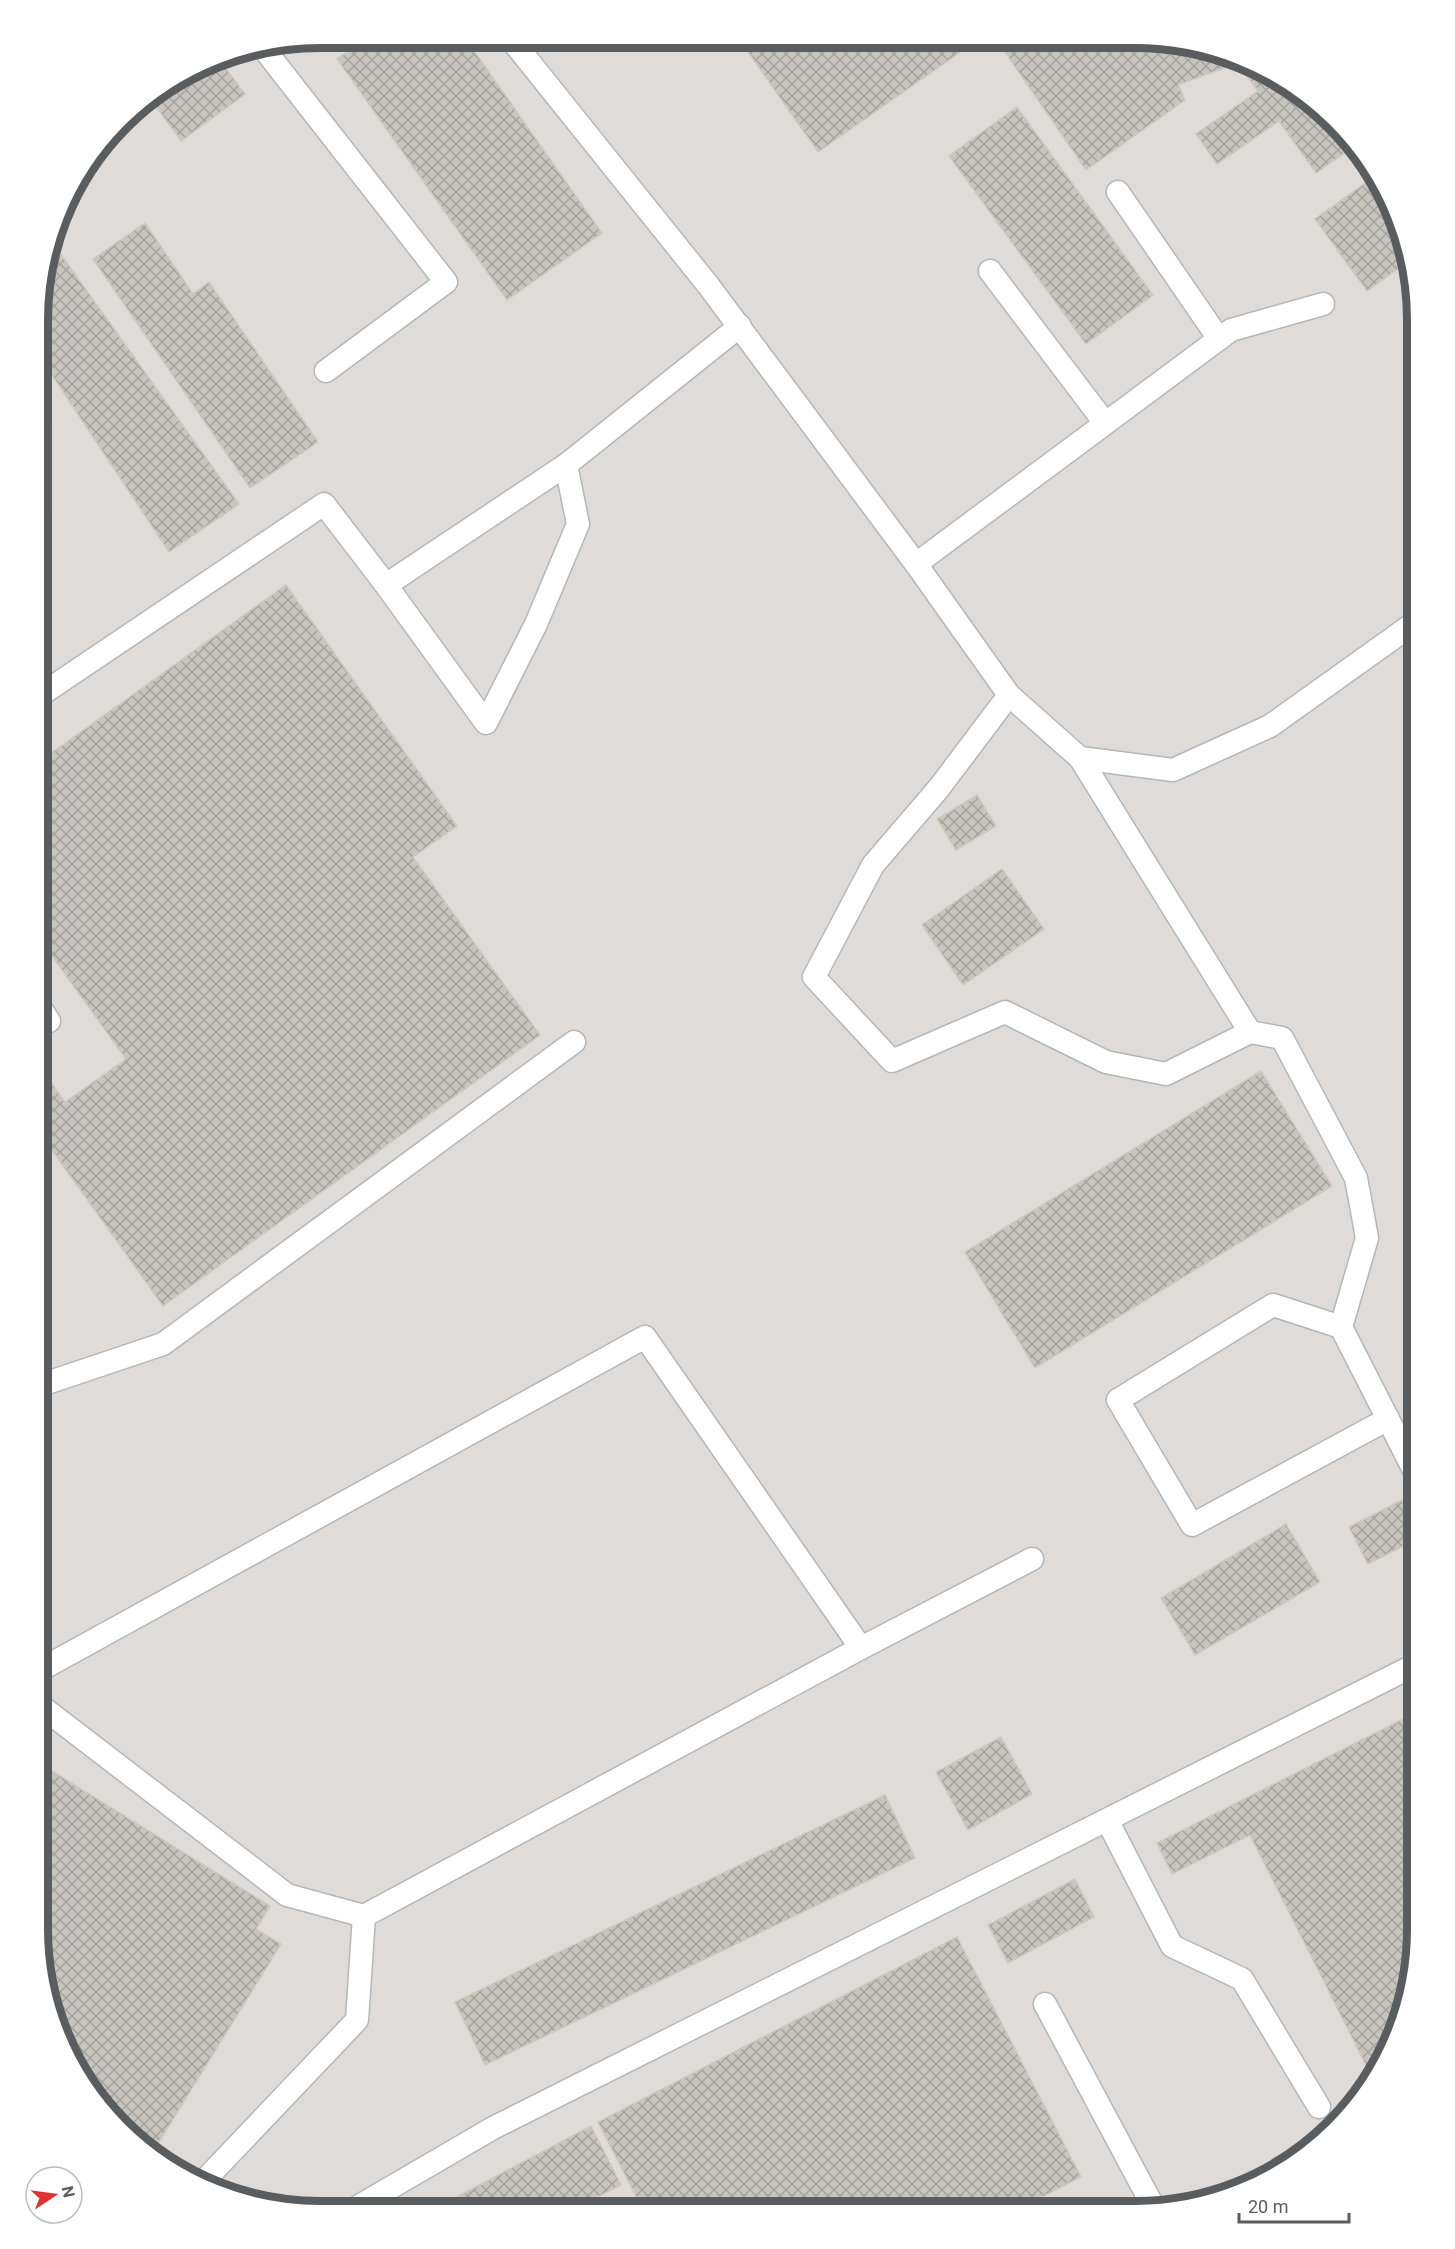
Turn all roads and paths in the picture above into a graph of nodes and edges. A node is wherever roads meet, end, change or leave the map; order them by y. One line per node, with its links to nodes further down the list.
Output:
1 (518, 48): 6 (lane)
2 (267, 53): 8 (lane)
3 (1118, 192): 7 (lane)
4 (990, 271): 9 (lane)
5 (1323, 303): 7 (lane)
6 (740, 326): 10 (lane); 11 (lane)
7 (1219, 339): 9 (lane)
8 (326, 371)
9 (1105, 423): 11 (lane)
10 (566, 465): 12 (lane); 12 (lane)
11 (916, 564): 15 (lane)
12 (386, 585): 14 (lane)
13 (1407, 628): 16 (lane)
14 (48, 690)
15 (1009, 696): 16 (lane); 17 (lane)
16 (1080, 758): 17 (lane)
17 (1250, 1032): 19 (lane)
18 (574, 1042): 20 (lane)
19 (1341, 1327): 21 (lane); 21 (lane)
20 (48, 1383)
21 (1388, 1419): 22 (lane)
22 (1407, 1456)
23 (1032, 1559): 24 (lane)
24 (861, 1648): 25 (lane); 29 (lane)
25 (48, 1665)
26 (1407, 1669): 28 (lane)
27 (48, 1712): 29 (lane)
28 (1107, 1820): 31 (lane); 34 (lane)
29 (364, 1916): 32 (lane)
30 (1045, 2004): 33 (lane)
31 (1319, 2108)
32 (208, 2177)
33 (1150, 2200)
34 (368, 2201)

